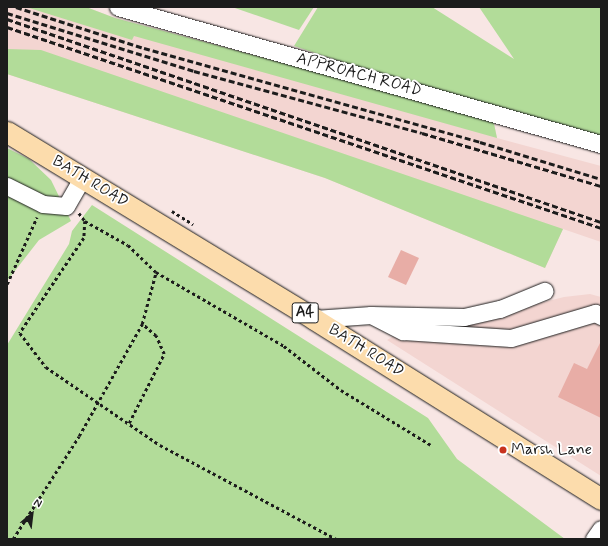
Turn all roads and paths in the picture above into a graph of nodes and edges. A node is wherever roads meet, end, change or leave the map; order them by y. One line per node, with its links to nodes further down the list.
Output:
1 (118, 7): 3 (street, APPROACH ROAD)
2 (7, 132): 4 (main road, BATH ROAD / A4)
3 (601, 144)
4 (84, 177): 6 (street); 14 (main road, BATH ROAD / A4)
5 (7, 186): 7 (street)
6 (70, 199): 7 (street); 8 (path)
7 (43, 204): 10 (path)
8 (85, 221): 9 (path); 16 (path)
9 (156, 272): 15 (path); 18 (path)
10 (7, 284)
11 (544, 291): 12 (street)
12 (371, 315): 13 (street); 14 (street)
13 (601, 316)
14 (314, 319): 19 (main road, BATH ROAD / A4)
15 (142, 324): 16 (path); 17 (path)
16 (97, 402): 17 (path); 21 (path)
17 (129, 423): 22 (path)
18 (431, 445)
19 (601, 499)
20 (601, 529): 23 (street)
21 (13, 539)
22 (336, 539)
23 (594, 539)

